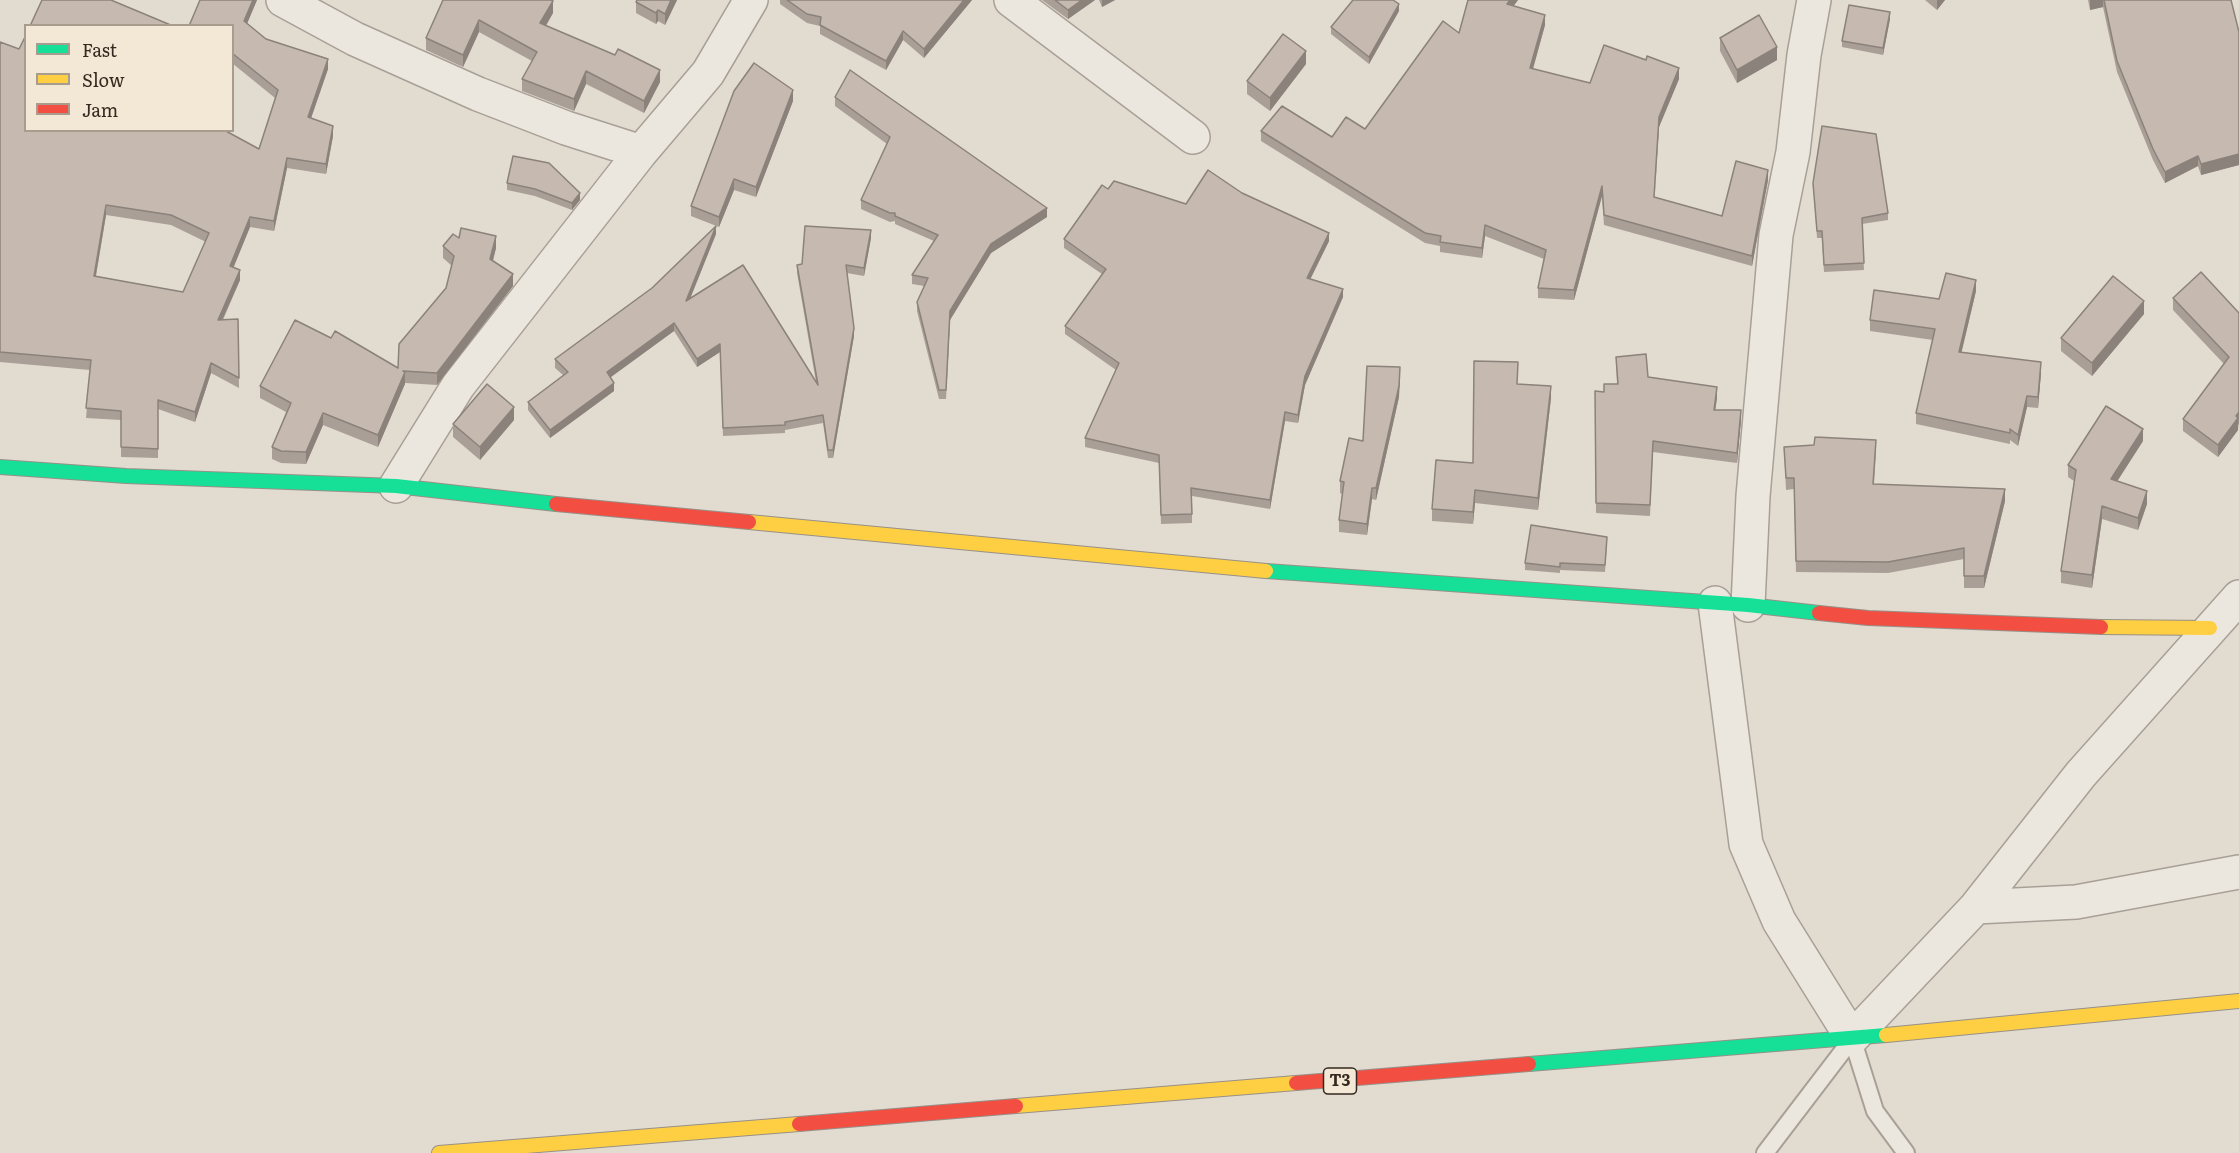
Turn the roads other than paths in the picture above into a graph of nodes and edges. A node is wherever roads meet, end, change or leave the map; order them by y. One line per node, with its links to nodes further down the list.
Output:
1 (283, 0): 6 (street)
2 (751, 0): 6 (street)
3 (1011, 0): 5 (street)
4 (1814, 0): 11 (street)
5 (1193, 137)
6 (641, 152): 8 (street)
7 (0, 467): 8 (main road)
8 (396, 486): 10 (main road)
9 (2239, 597): 12 (street)
10 (1715, 603): 11 (main road); 16 (street)
11 (1748, 605): 12 (main road)
12 (2210, 628): 14 (street)
13 (2239, 872): 14 (street)
14 (1976, 907): 16 (street)
15 (2239, 1001): 16 (main road, T3)
16 (1852, 1038): 17 (main road, T3); 18 (lane); 19 (lane)
17 (440, 1153)
18 (1765, 1153)
19 (1906, 1153)

